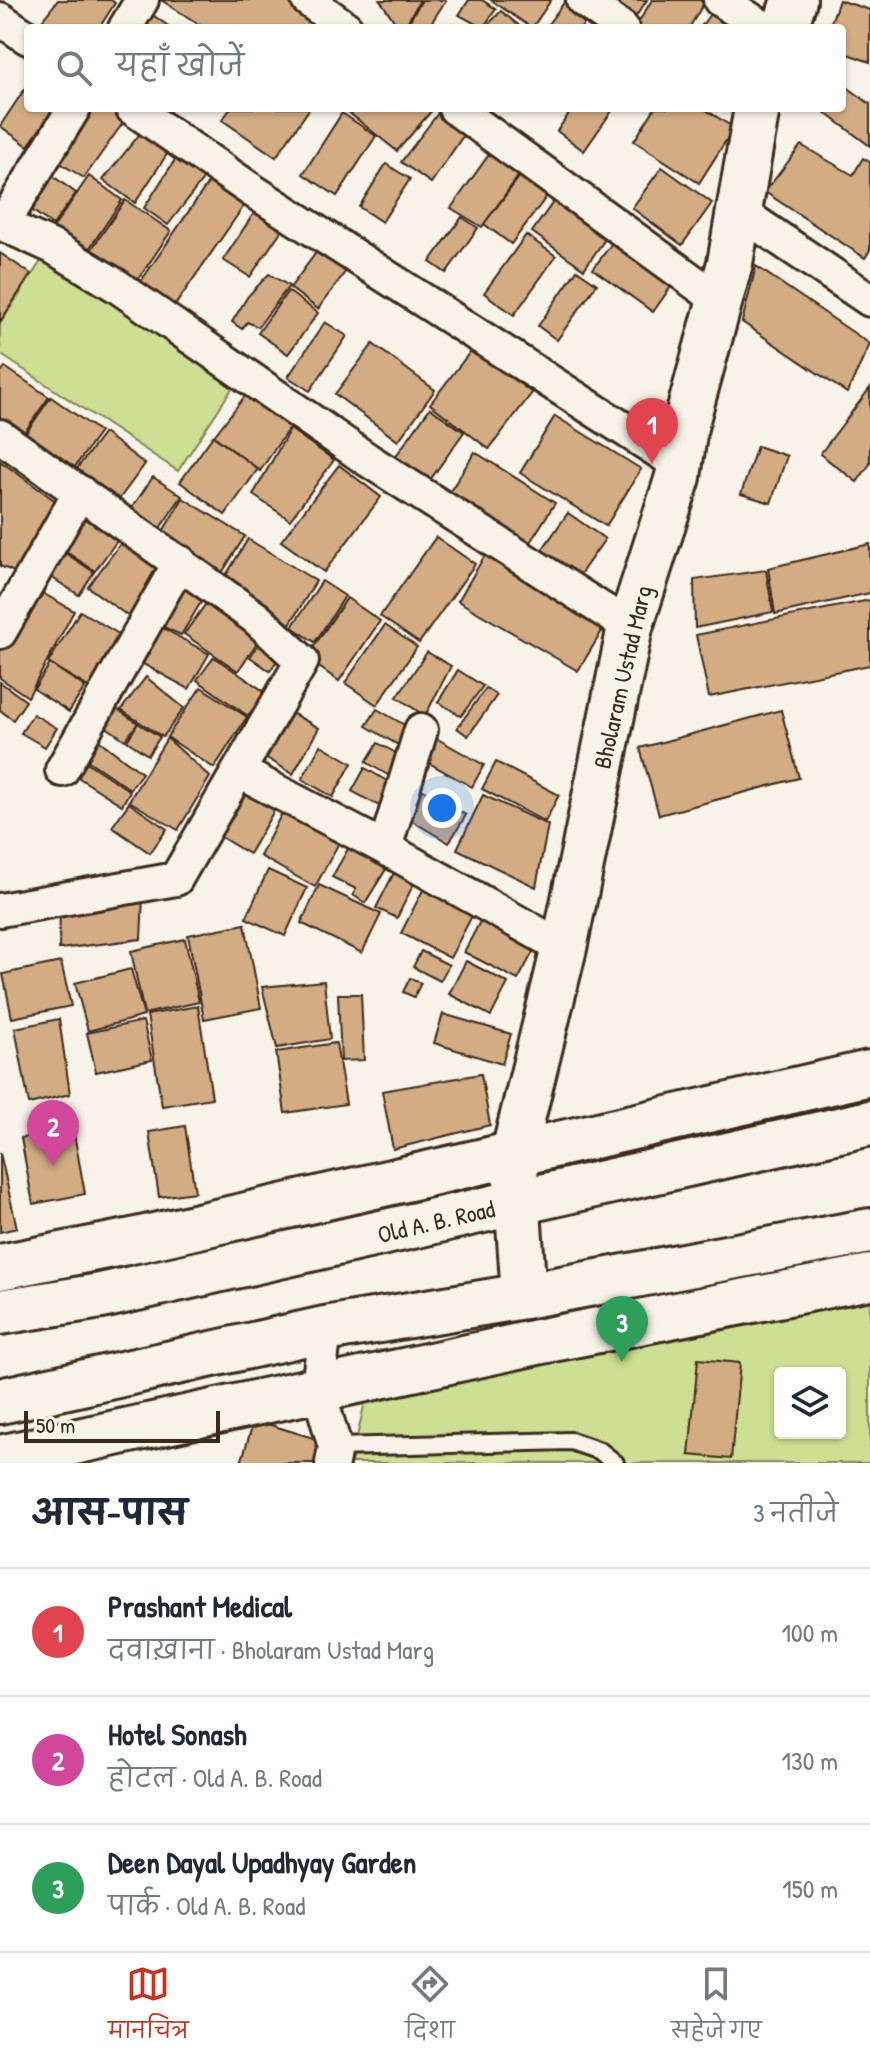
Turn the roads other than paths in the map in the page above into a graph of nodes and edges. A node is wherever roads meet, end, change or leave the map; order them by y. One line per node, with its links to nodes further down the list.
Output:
1 (142, 0): 7 (street)
2 (308, 0): 8 (street)
3 (583, 0): 9 (street)
4 (720, 0): 10 (street)
5 (794, 0): 11 (street)
6 (0, 19): 12 (street)
7 (127, 24)
8 (341, 24)
9 (616, 24)
10 (758, 24)
11 (786, 24)
12 (24, 35)
13 (71, 112): 18 (street)
14 (138, 112): 22 (street)
15 (460, 112): 20 (street)
16 (748, 113): 17 (street, Bholaram Ustad Marg)
17 (740, 212): 19 (street); 20 (street, Bholaram Ustad Marg)
18 (1, 224): 25 (street)
19 (867, 290)
20 (720, 301): 22 (street, Bholaram Ustad Marg)
21 (0, 436): 23 (street)
22 (680, 465): 25 (street, Bholaram Ustad Marg)
23 (80, 492): 24 (street); 26 (street)
24 (180, 562): 28 (street); 29 (street)
25 (630, 627): 32 (street, Bholaram Ustad Marg)
26 (0, 632)
27 (421, 730): 30 (street)
28 (62, 770)
29 (240, 772): 30 (street); 31 (street)
30 (385, 848): 32 (street)
31 (0, 910)
32 (564, 948): 35 (street, Bholaram Ustad Marg)
33 (870, 1073): 35 (street)
34 (870, 1123): 36 (street, Old A. B. Road)
35 (514, 1152): 36 (street, Bholaram Ustad Marg); 38 (street)
36 (517, 1203): 40 (street, Bholaram Ustad Marg); 41 (street, Old A. B. Road)
37 (870, 1231): 40 (street)
38 (0, 1267)
39 (870, 1277): 43 (street)
40 (524, 1296): 42 (street)
41 (0, 1312)
42 (325, 1329): 43 (street); 44 (street)
43 (318, 1388): 45 (street); 46 (street)
44 (0, 1401)
45 (334, 1455): 47 (lane)
46 (0, 1458)
47 (615, 1463)

